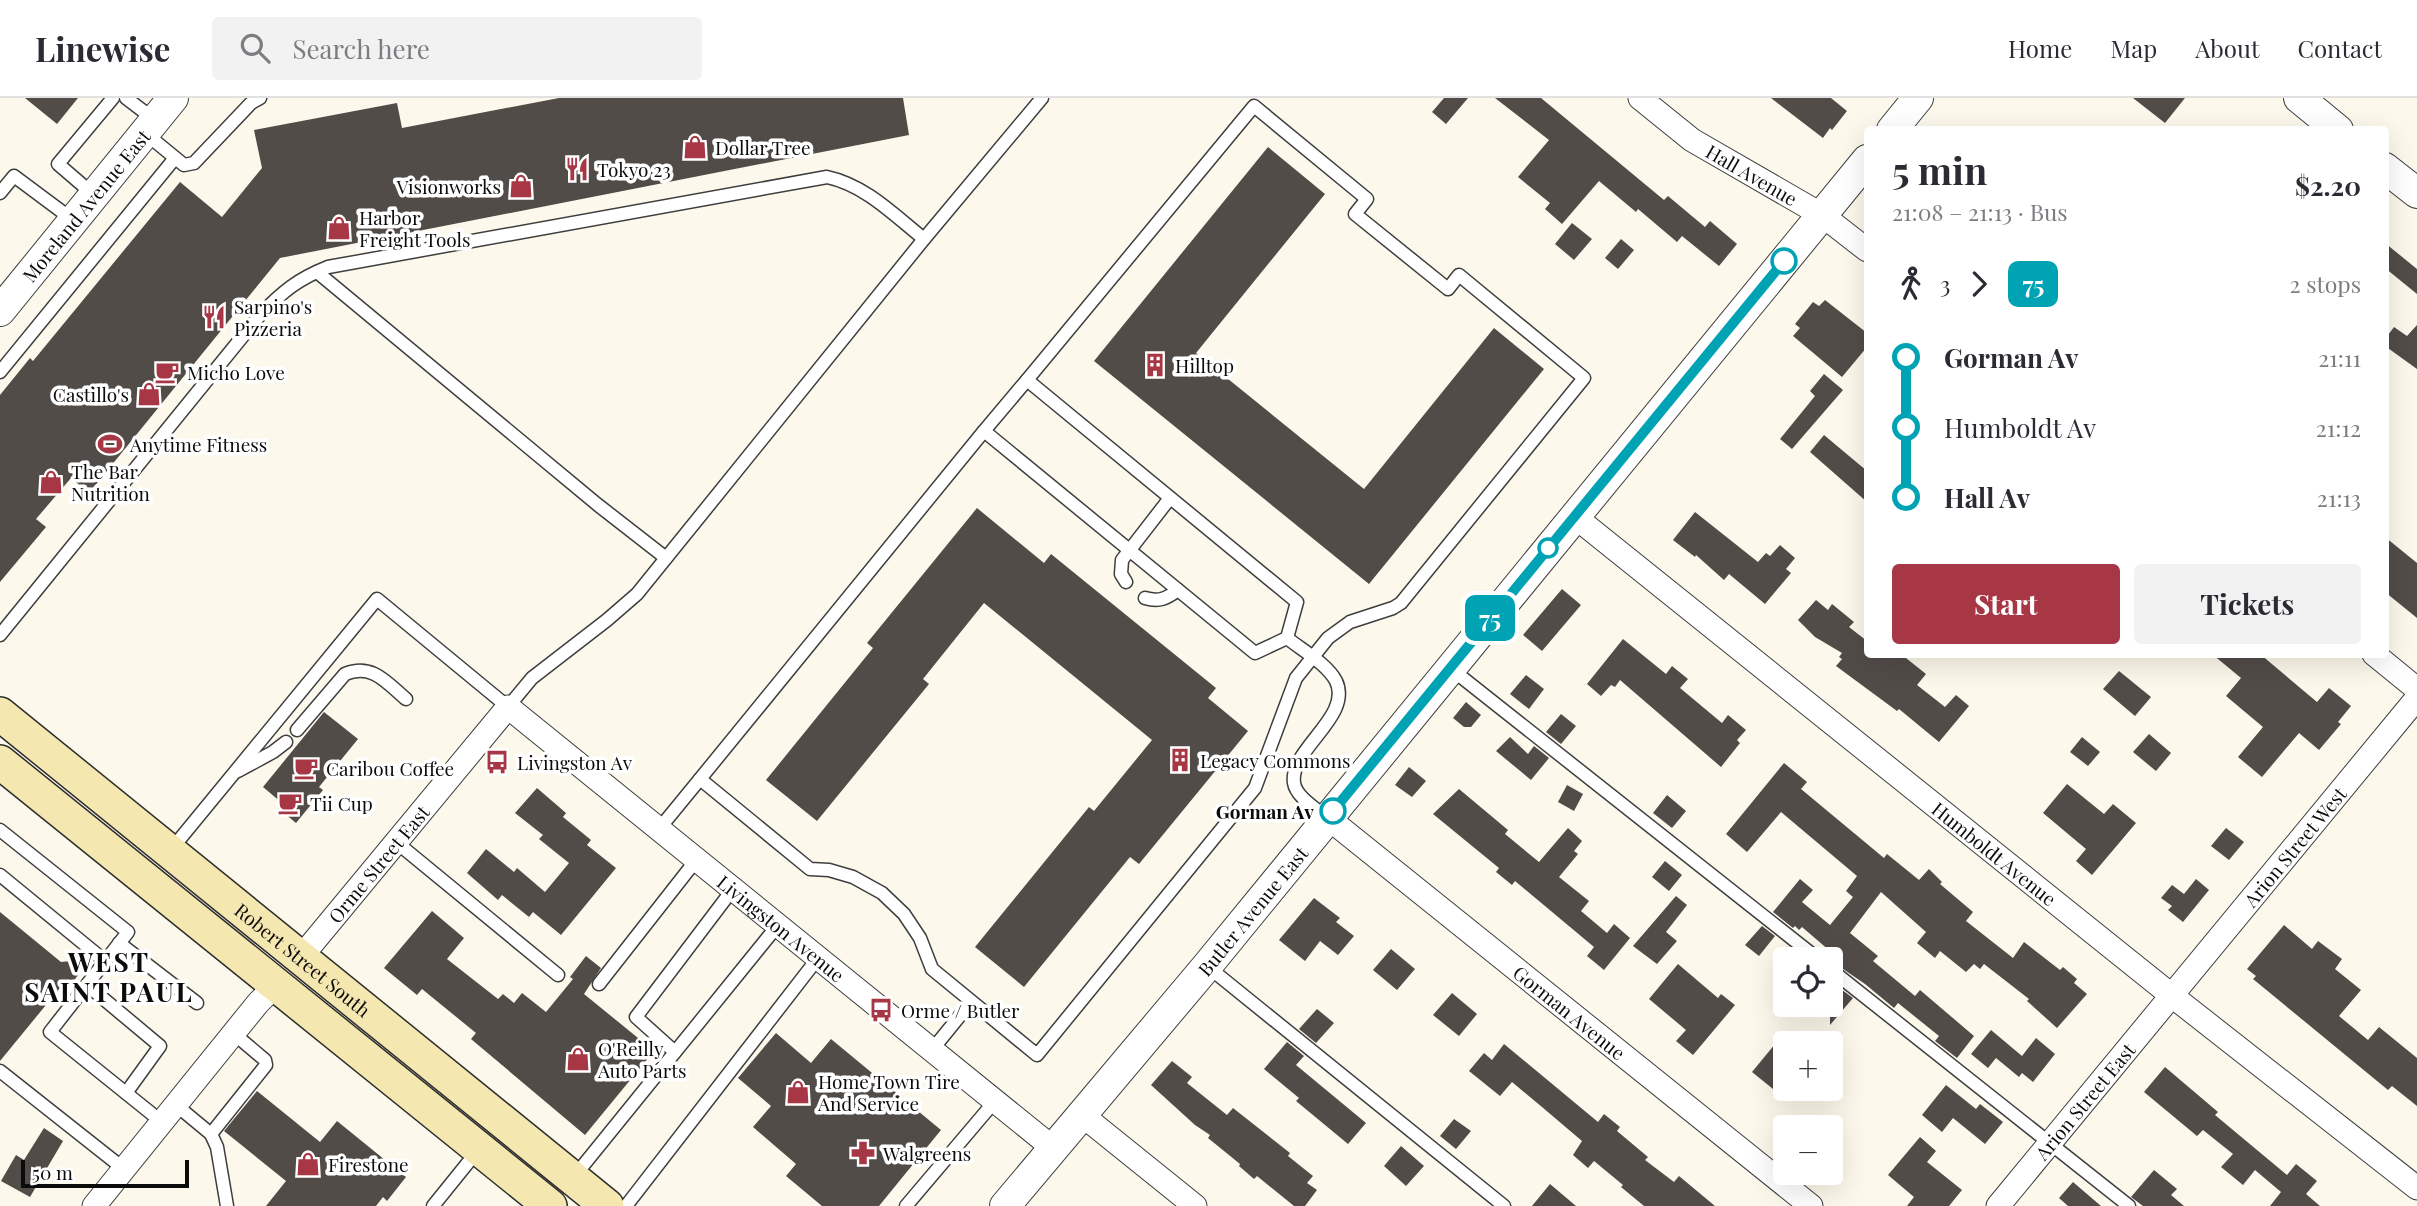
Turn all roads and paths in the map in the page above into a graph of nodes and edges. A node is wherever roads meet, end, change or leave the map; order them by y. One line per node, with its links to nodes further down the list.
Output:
1 (113, 98): 16 (lane)
2 (126, 98): 8 (lane)
3 (260, 98): 11 (lane)
4 (1042, 98): 19 (lane)
5 (1640, 98): 17 (street, Hall Avenue)
6 (1918, 98): 9 (street)
7 (2299, 98): 10 (street)
8 (158, 117): 11 (lane); 16 (street, Moreland Avenue East)
9 (1895, 126)
10 (2333, 126)
11 (175, 158): 23 (lane)
12 (1864, 164): 17 (street, Butler Avenue East)
13 (2389, 171): 15 (street)
14 (0, 193): 18 (lane)
15 (2417, 193)
16 (94, 195): 18 (street, Moreland Avenue East)
17 (1822, 215): 20 (street, Hall Avenue); 27 (street, Butler Avenue East)
18 (74, 220): 22 (street, Moreland Avenue East)
19 (924, 239): 21 (lane); 29 (lane)
20 (1864, 248)
21 (317, 271): 29 (lane); 33 (lane)
22 (1, 307)
23 (0, 372)
24 (1027, 380): 25 (lane); 26 (lane); 35 (lane)
25 (984, 431): 28 (lane); 47 (lane)
26 (1170, 498): 28 (lane); 34 (lane)
27 (1574, 516): 37 (street, Butler Avenue East); 70 (street, Humboldt Avenue)
28 (1128, 550): 30 (lane); 31 (lane)
29 (666, 558): 41 (lane)
30 (1126, 582)
31 (1178, 590): 32 (lane); 34 (lane)
32 (1145, 598)
33 (1, 632)
34 (1287, 638): 35 (lane)
35 (1312, 658): 48 (lane); 71 (lane)
36 (2379, 658): 38 (street)
37 (1450, 668): 48 (street, Butler Avenue East); 58 (lane)
38 (2417, 689)
39 (2417, 698): 70 (street, Arion Street West)
40 (406, 699): 43 (lane)
41 (508, 707): 46 (lane); 49 (street, Livingston Avenue); 51 (street, Orme Street East)
42 (0, 714): 52 (main road, Robert Street South)
43 (297, 730)
44 (286, 742): 46 (lane)
45 (0, 762): 60 (main road, Robert Street South)
46 (233, 775): 52 (lane)
47 (700, 779): 49 (lane); 71 (lane)
48 (1328, 818): 63 (street, Butler Avenue East); 98 (street, Gorman Avenue)
49 (659, 829): 53 (street, Livingston Avenue)
50 (0, 830): 57 (lane)
51 (396, 842): 59 (street, Orme Street East); 64 (lane)
52 (170, 852): 59 (main road, Robert Street South)
53 (696, 859): 55 (street, Livingston Avenue); 67 (lane)
54 (0, 875): 62 (lane)
55 (733, 889): 56 (street, Livingston Avenue); 75 (lane)
56 (778, 925): 61 (street, Livingston Avenue); 75 (lane)
57 (119, 943): 62 (lane); 72 (lane)
58 (1803, 947)
59 (301, 957): 60 (main road); 65 (main road, Robert Street South)
60 (242, 958): 69 (main road, Robert Street South)
61 (818, 958): 74 (street, Livingston Avenue); 93 (lane)
62 (104, 961): 68 (lane)
63 (1207, 966): 80 (street, Butler Avenue East); 97 (lane)
64 (558, 975)
65 (327, 979): 69 (main road); 86 (main road, Robert Street South)
66 (1843, 979): 82 (lane)
67 (599, 984)
68 (87, 985): 77 (lane); 77 (lane)
69 (276, 985): 73 (street); 84 (main road, Robert Street South)
70 (2171, 995): 82 (street, Arion Street East); 87 (street, Humboldt Avenue)
71 (971, 1002): 74 (lane)
72 (197, 1003)
73 (233, 1033): 79 (street); 81 (lane)
74 (932, 1050): 78 (street, Livingston Avenue)
75 (675, 1052): 86 (lane)
76 (0, 1071): 85 (lane)
77 (126, 1093): 79 (lane)
78 (995, 1101): 83 (street, Livingston Avenue); 94 (lane)
79 (169, 1114): 81 (lane); 85 (street)
80 (1082, 1115): 83 (street, Butler Avenue East); 96 (street)
81 (211, 1133): 89 (lane)
82 (2050, 1143): 99 (street, Arion Street East); 100 (lane)
83 (1053, 1148): 95 (street, Butler Avenue East)
84 (479, 1149): 90 (lane); 91 (main road, Robert Street South)
85 (124, 1169): 88 (street)
86 (572, 1178): 92 (main road, Robert Street South)
87 (2417, 1188)
88 (102, 1203)
89 (227, 1206)
90 (433, 1206)
91 (550, 1206)
92 (607, 1206)
93 (626, 1206)
94 (906, 1206)
95 (1005, 1206)
96 (1195, 1206)
97 (1504, 1206)
98 (1811, 1206)
99 (1998, 1206)
100 (2129, 1206)

